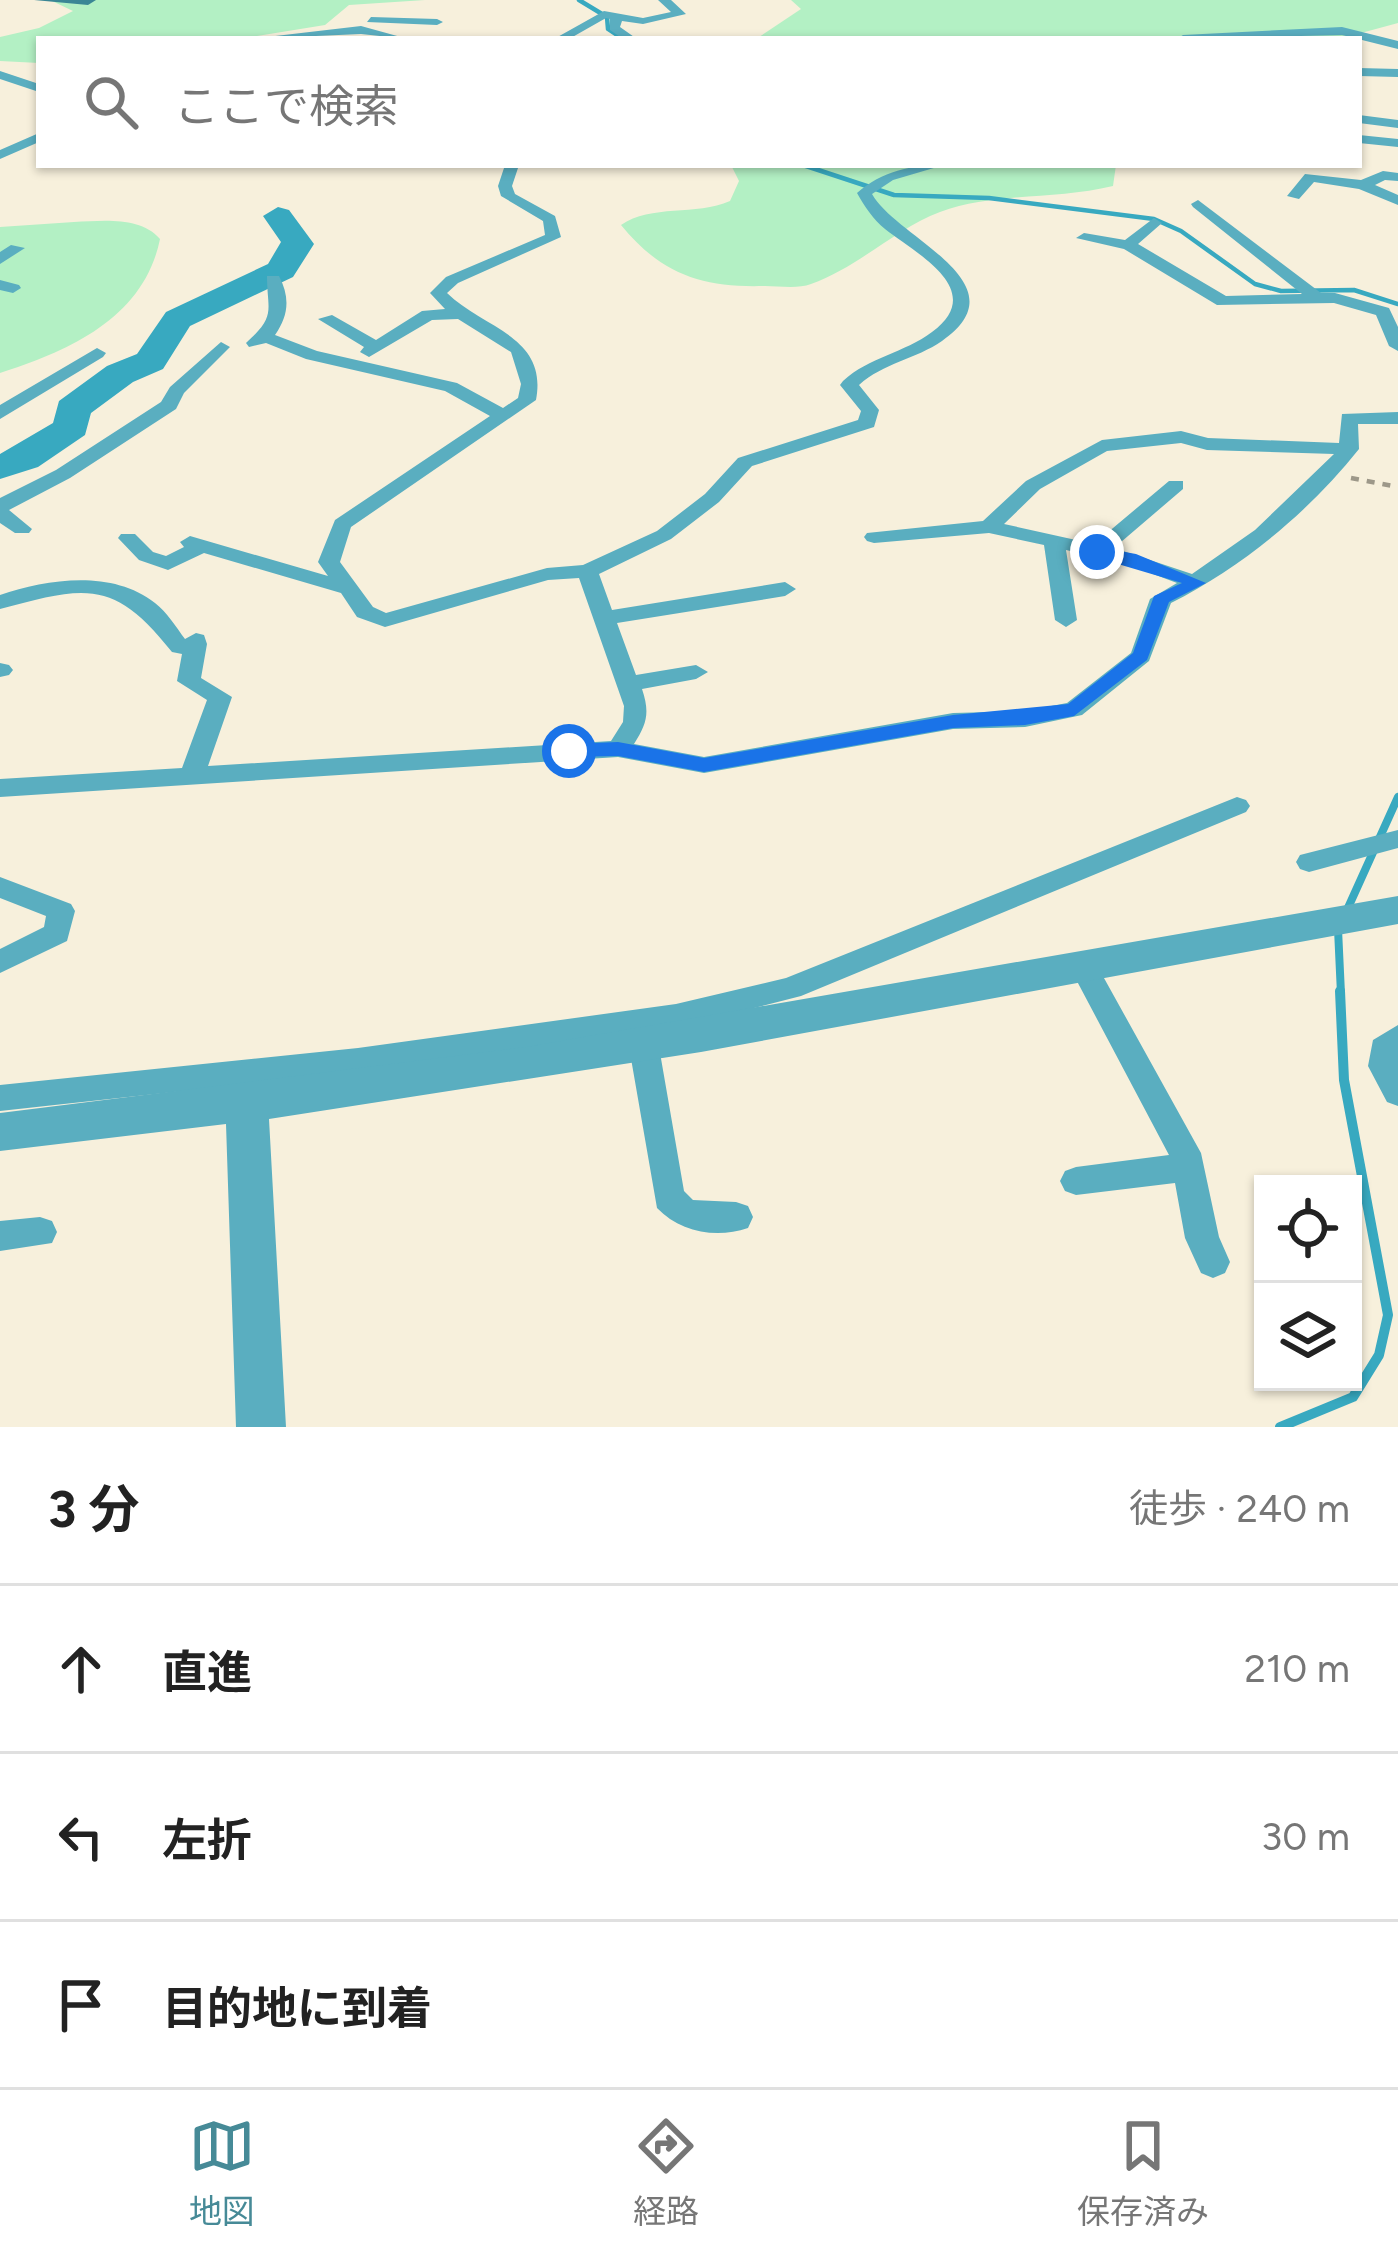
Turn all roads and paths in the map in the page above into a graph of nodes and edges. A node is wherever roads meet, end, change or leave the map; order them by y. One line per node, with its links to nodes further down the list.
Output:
1 (42, 0): 2 (main road)
2 (88, 0)
3 (664, 0): 4 (street)
4 (605, 15): 10 (street); 11 (street)
5 (437, 22): 6 (street)
6 (310, 30): 8 (street); 9 (street)
7 (1398, 30): 13 (street)
8 (273, 36)
9 (395, 36)
10 (566, 36)
11 (626, 36)
12 (1243, 36): 13 (street)
13 (1375, 39): 14 (street)
14 (1398, 45)
15 (1362, 72): 16 (street)
16 (1398, 73)
17 (0, 75): 18 (street)
18 (36, 87)
19 (1362, 119): 20 (street)
20 (1398, 124)
21 (8, 134): 22 (street)
22 (35, 139): 25 (street)
23 (1362, 139): 24 (street)
24 (1398, 143)
25 (0, 155)
26 (511, 168): 38 (street)
27 (925, 168): 58 (street)
28 (1398, 177): 29 (street)
29 (1363, 185): 30 (street); 31 (street)
30 (1294, 196)
31 (1398, 201)
32 (1198, 204): 37 (street)
33 (1154, 223): 35 (street)
34 (1084, 238): 35 (street)
35 (1128, 245): 37 (street)
36 (273, 279): 45 (street)
37 (1317, 298): 41 (street)
38 (463, 314): 39 (street); 45 (street)
39 (326, 319)
40 (221, 346): 51 (street)
41 (1398, 350): 43 (street)
42 (97, 352): 44 (street)
43 (1398, 368)
44 (0, 413)
45 (504, 416): 60 (street)
46 (1398, 418): 47 (street)
47 (1349, 449): 48 (street); 52 (street)
48 (1328, 474): 50 (path); 59 (street)
49 (1176, 484): 57 (street)
50 (1398, 487)
51 (0, 510): 53 (street)
52 (989, 527): 54 (street); 56 (street)
53 (22, 529)
54 (874, 537)
55 (128, 538): 60 (street)
56 (1054, 544): 57 (street); 64 (street)
57 (1097, 552): 59 (street)
58 (586, 572): 60 (street); 63 (street)
59 (1197, 583): 67 (street)
60 (349, 589)
61 (785, 589): 63 (street)
62 (0, 602): 68 (street)
63 (604, 619): 66 (street)
64 (1066, 620)
65 (696, 672): 66 (street)
66 (628, 684): 67 (street)
67 (618, 749): 68 (street)
68 (191, 778): 69 (street)
69 (0, 788)
70 (1237, 806): 80 (street)
71 (1398, 839): 72 (street)
72 (1309, 862)
73 (0, 887): 75 (street)
74 (1381, 914): 76 (street)
75 (0, 962)
76 (1084, 968): 78 (street); 83 (street)
77 (1398, 1037): 79 (street)
78 (644, 1047): 81 (street); 85 (street)
79 (1398, 1094)
80 (0, 1098)
81 (247, 1108): 82 (street); 89 (street)
82 (0, 1132)
83 (1188, 1167): 84 (street); 88 (street)
84 (1076, 1180)
85 (736, 1217)
86 (40, 1232): 87 (street)
87 (0, 1236)
88 (1213, 1262)
89 (261, 1418)

